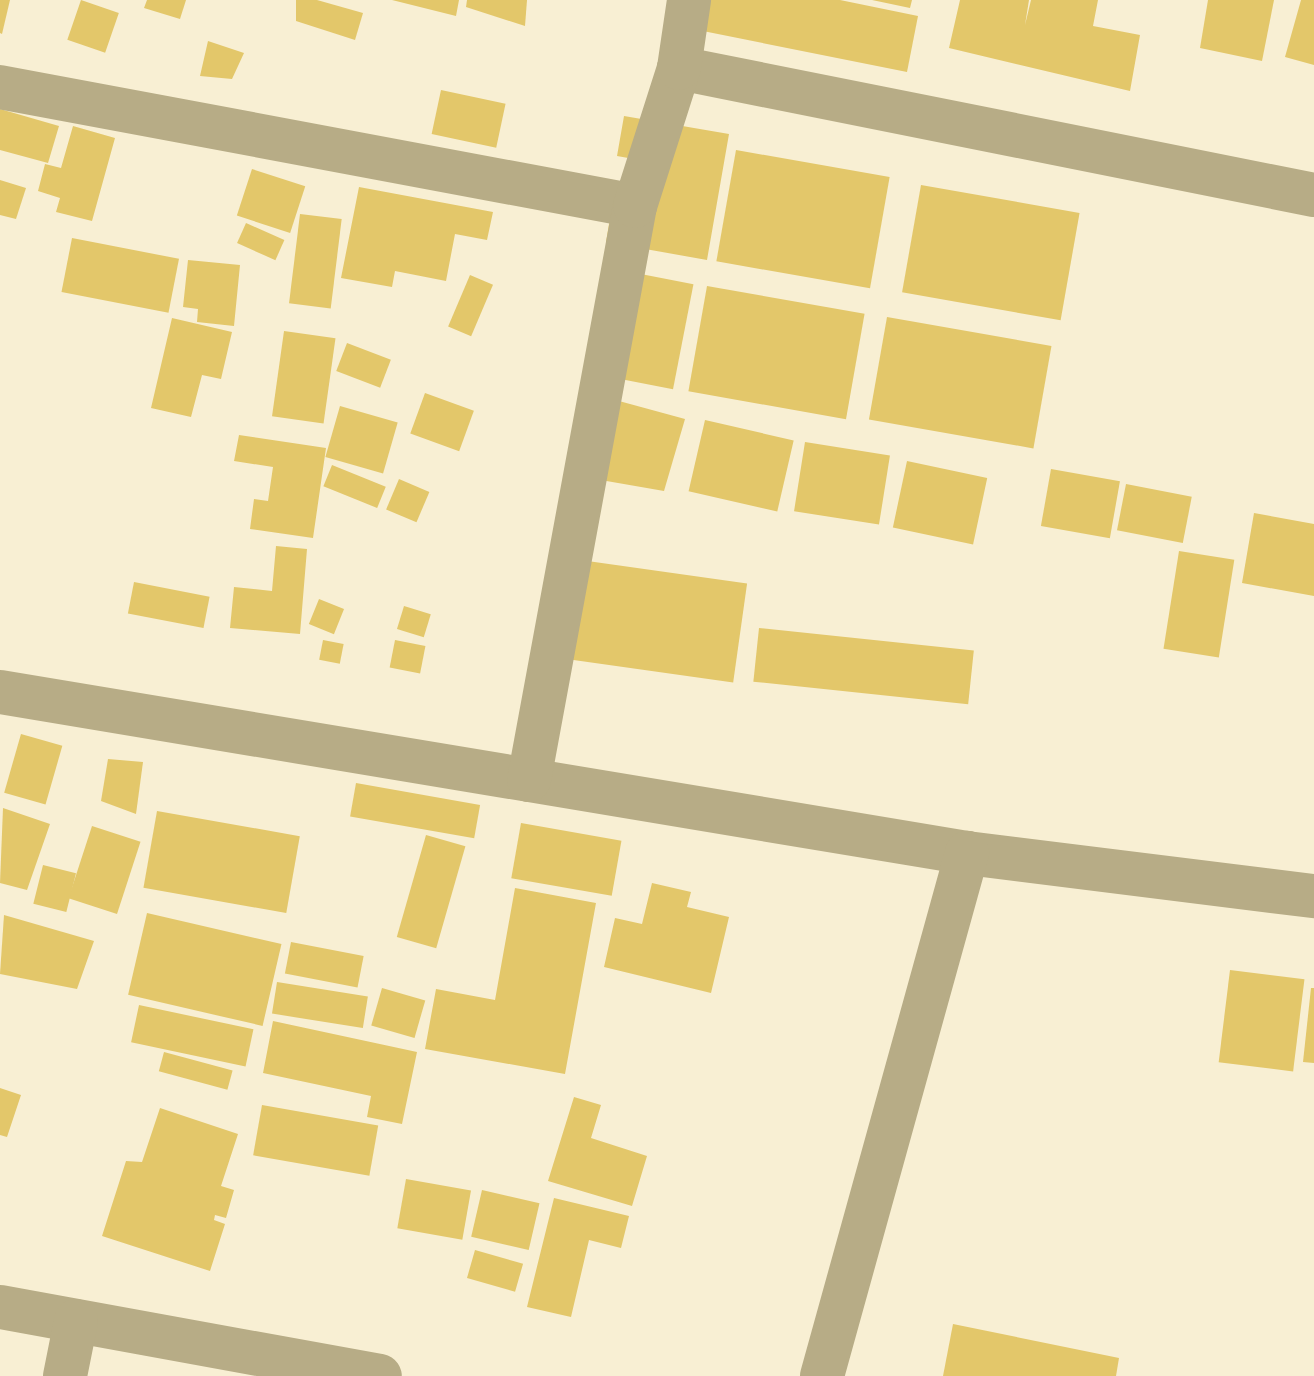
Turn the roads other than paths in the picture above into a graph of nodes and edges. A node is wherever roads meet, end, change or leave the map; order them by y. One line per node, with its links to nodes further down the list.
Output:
1 (689, 0): 2 (street)
2 (679, 68): 4 (street); 5 (street)
3 (0, 87): 5 (street)
4 (1314, 195)
5 (635, 206): 7 (street)
6 (0, 692): 7 (street)
7 (529, 780): 8 (street)
8 (967, 853): 9 (street); 14 (street)
9 (1314, 896)
10 (0, 1307): 11 (street)
11 (76, 1321): 12 (street); 13 (street)
12 (65, 1376)
13 (380, 1376)
14 (822, 1376)

